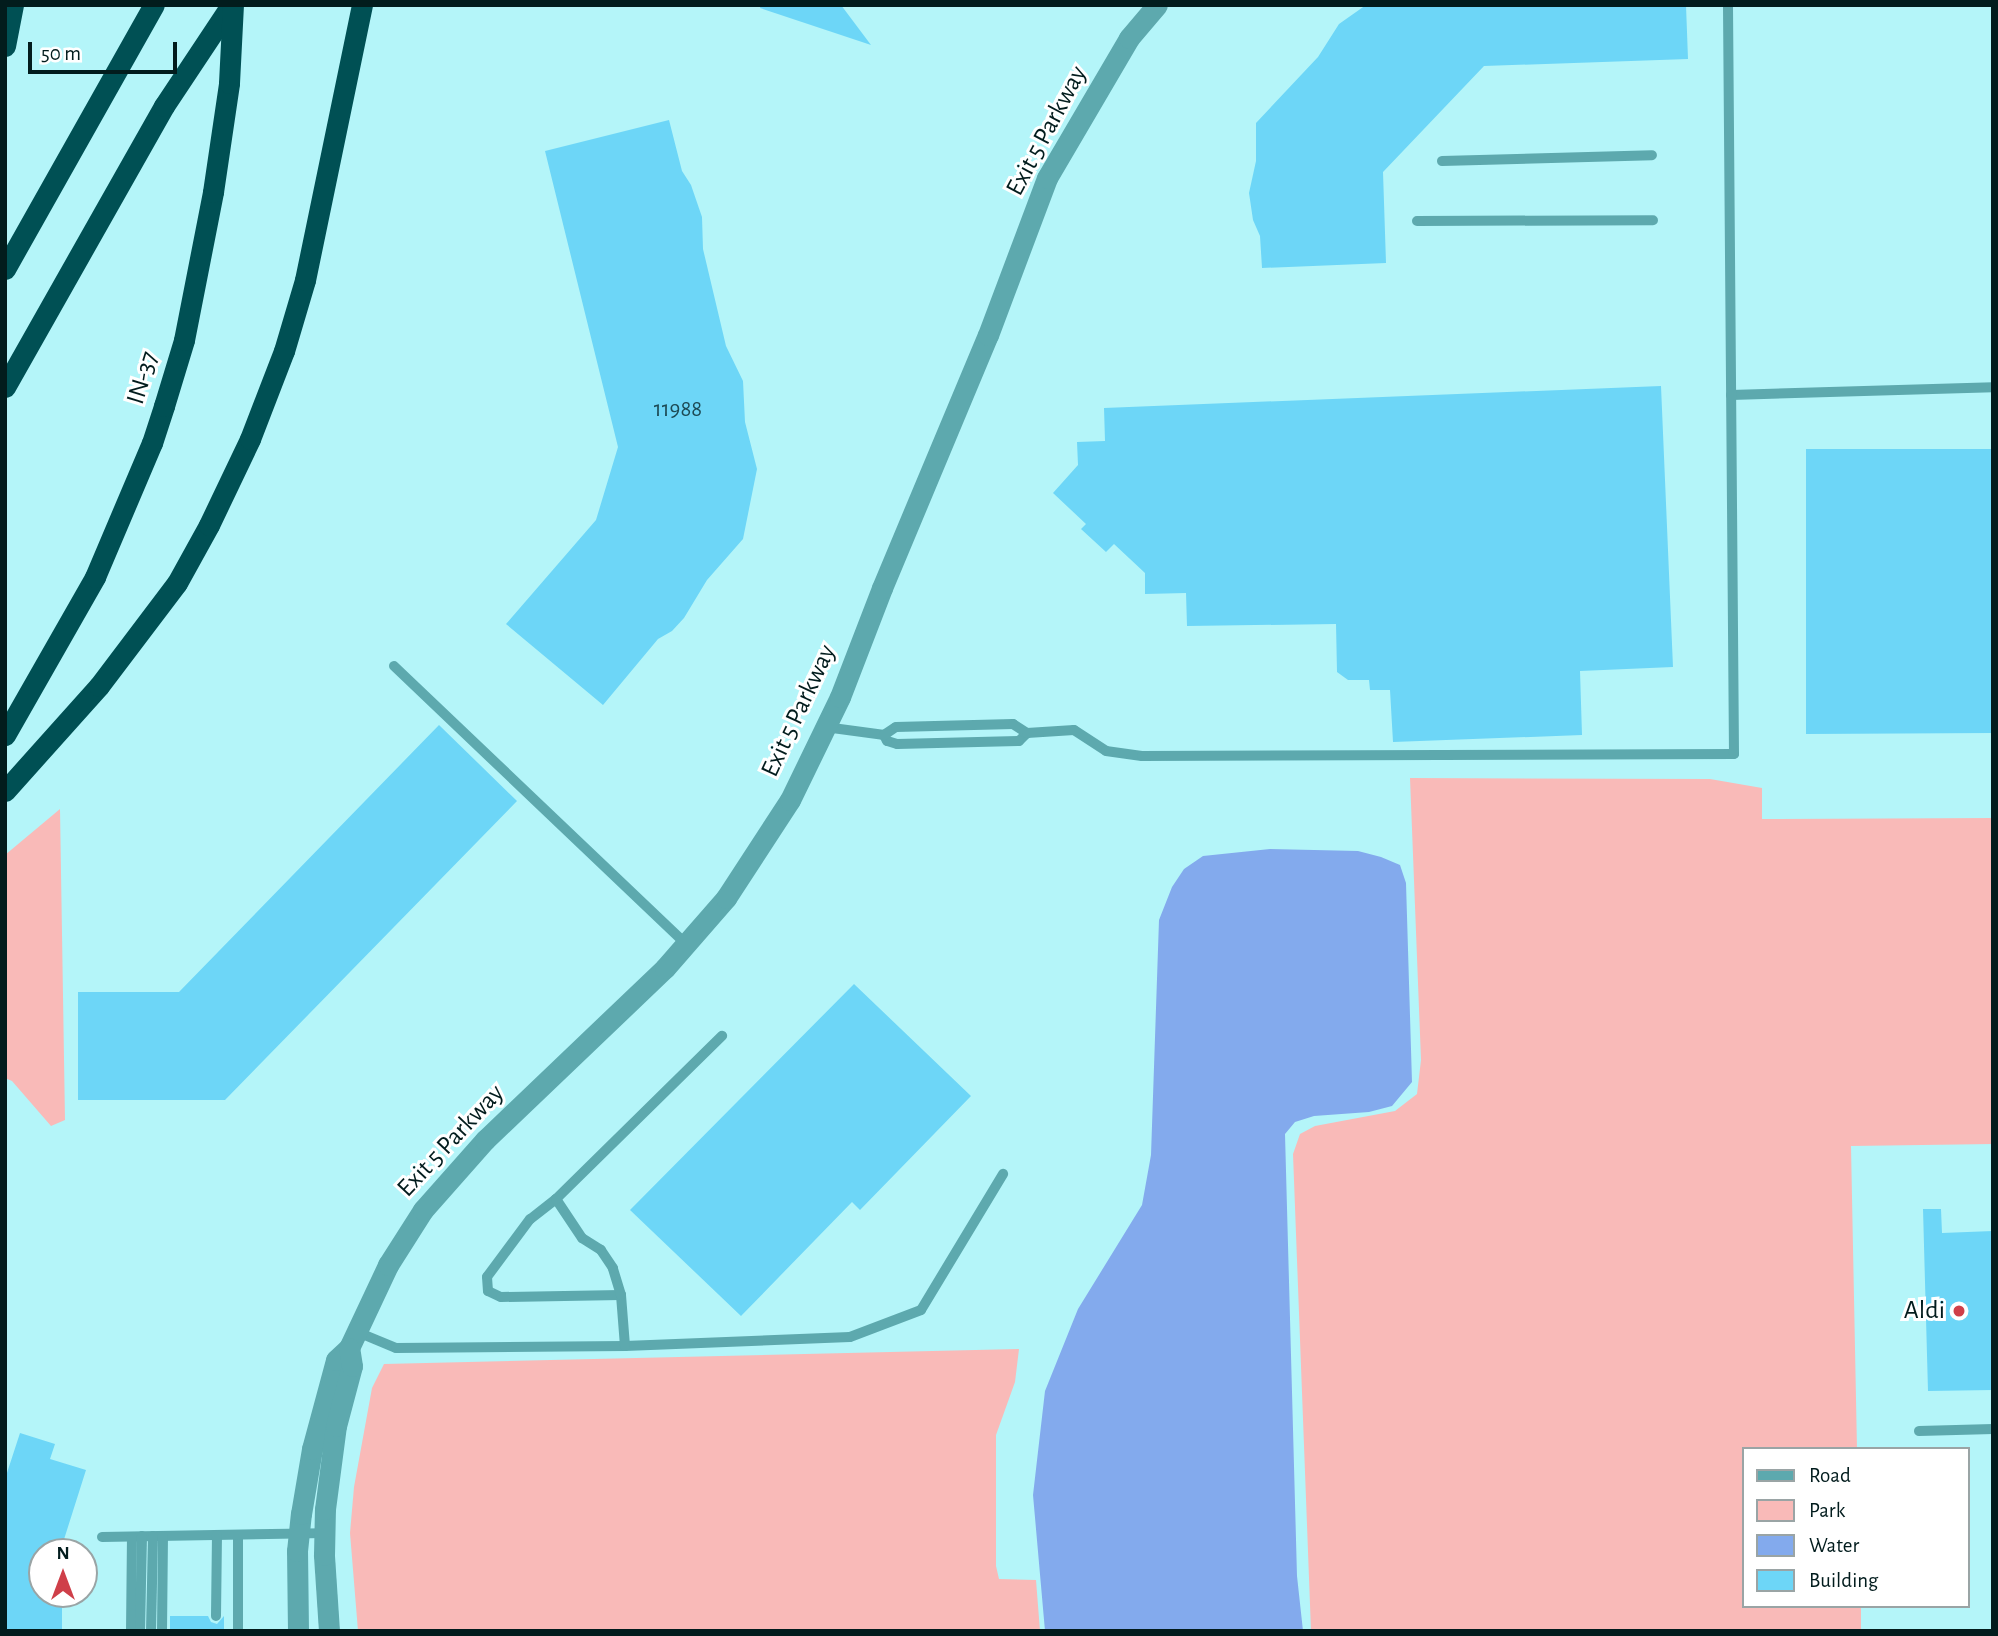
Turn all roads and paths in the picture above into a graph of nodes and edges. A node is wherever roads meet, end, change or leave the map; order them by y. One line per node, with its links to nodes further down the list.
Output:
1 (13, 5): 7 (highway)
2 (153, 5): 12 (highway)
3 (232, 5): 13 (highway); 19 (highway, IN-37)
4 (362, 5): 21 (highway)
5 (1157, 5): 17 (street, Exit 5 Parkway)
6 (1728, 5): 15 (lane)
7 (5, 46)
8 (1652, 155): 9 (lane)
9 (1442, 161)
10 (1653, 220): 11 (lane)
11 (1417, 221)
12 (5, 270)
13 (5, 387)
14 (1993, 387): 15 (lane)
15 (1731, 395): 18 (lane)
16 (394, 666): 22 (lane)
17 (825, 727): 20 (lane); 22 (street, Exit 5 Parkway)
18 (1027, 733): 20 (lane); 20 (lane)
19 (5, 735)
20 (884, 735)
21 (5, 791)
22 (686, 944): 27 (street, Exit 5 Parkway)
23 (722, 1036): 25 (lane)
24 (1003, 1174): 28 (lane)
25 (556, 1199): 26 (lane); 26 (lane)
26 (621, 1295): 28 (lane)
27 (352, 1339): 28 (lane); 31 (street, Exit 5 Parkway); 32 (street, Exit 5 Parkway)
28 (625, 1346)
29 (1993, 1429): 30 (lane)
30 (1919, 1431)
31 (299, 1534): 32 (lane); 34 (lane); 43 (street, Exit 5 Parkway)
32 (324, 1534): 44 (street, Exit 5 Parkway)
33 (217, 1535): 34 (lane); 35 (lane); 37 (lane)
34 (238, 1535): 42 (lane)
35 (147, 1536): 36 (lane); 38 (lane); 39 (lane); 40 (lane); 41 (lane)
36 (102, 1537)
37 (216, 1616)
38 (131, 1631)
39 (140, 1631)
40 (151, 1631)
41 (162, 1631)
42 (238, 1631)
43 (298, 1631)
44 (329, 1631)

